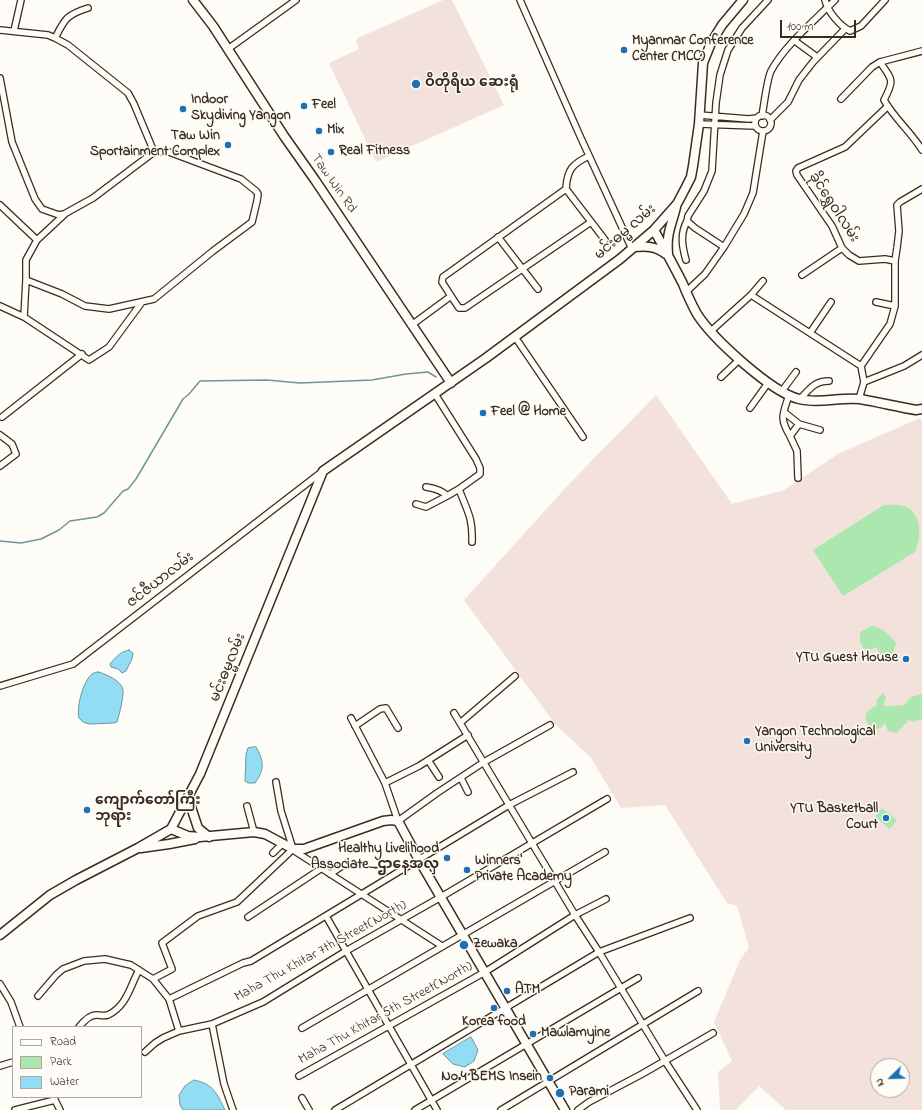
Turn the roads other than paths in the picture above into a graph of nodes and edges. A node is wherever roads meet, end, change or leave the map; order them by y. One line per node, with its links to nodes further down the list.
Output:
1 (21, 0): 16 (street)
2 (193, 0): 19 (main road, Taw Win Rd)
3 (289, 0): 13 (street)
4 (296, 0): 13 (street)
5 (520, 0): 36 (street)
6 (743, 0): 26 (main road, မင်းဓမ္မ လမ်း)
7 (768, 0): 27 (street)
8 (825, 0): 12 (street)
9 (835, 0): 12 (street)
10 (885, 0): 14 (street)
11 (88, 8): 17 (street)
12 (827, 8): 14 (street); 18 (street)
13 (282, 10): 19 (street)
14 (844, 28): 21 (street)
15 (0, 30): 16 (street)
16 (14, 31): 17 (street)
17 (55, 38): 35 (street)
18 (794, 41): 21 (street); 28 (street)
19 (228, 49): 68 (main road, Taw Win Rd)
20 (922, 51): 22 (street)
21 (817, 57): 29 (street)
22 (880, 62): 24 (street); 25 (street)
23 (0, 78): 41 (street)
24 (841, 99)
25 (888, 106): 34 (street); 50 (street, ခိုင်ရွှေဝါလမ်း)
26 (699, 115): 27 (street); 30 (main road, မင်းဓမ္မ လမ်း)
27 (716, 117): 28 (street); 31 (street)
28 (760, 117): 29 (street); 32 (street)
29 (770, 120): 33 (street)
30 (699, 124): 31 (street); 39 (main road, မင်းဓမ္မ လမ်း)
31 (716, 124): 32 (street); 42 (street)
32 (755, 126): 33 (street)
33 (763, 131): 48 (street)
34 (922, 150)
35 (154, 152): 41 (street); 62 (street)
36 (589, 156): 37 (street); 49 (street)
37 (566, 189): 43 (street); 45 (street)
38 (922, 189): 53 (street)
39 (677, 204): 44 (main road, မင်းဓမ္မ လမ်း); 51 (main road)
40 (0, 205): 46 (street)
41 (66, 214): 46 (street)
42 (687, 221): 48 (street); 52 (street)
43 (591, 222): 47 (street); 54 (street)
44 (654, 230): 49 (main road, မင်းဓမ္မ လမ်း); 51 (main road)
45 (498, 237): 54 (street); 61 (street)
46 (37, 240): 56 (street)
47 (605, 240)
48 (724, 247): 59 (street)
49 (633, 248): 51 (main road); 71 (main road, မင်းဓမ္မ လမ်း)
50 (842, 248): 53 (street, ခိုင်ရွှေဝါလမ်း); 55 (street)
51 (669, 255): 59 (main road)
52 (686, 260)
53 (894, 261): 66 (street)
54 (522, 268): 58 (street); 61 (street)
55 (802, 275)
56 (26, 280): 62 (street); 67 (street)
57 (763, 281): 60 (street)
58 (538, 289)
59 (686, 292): 69 (main road)
60 (751, 295): 69 (street); 70 (street)
61 (451, 296): 68 (street)
62 (142, 302): 72 (street)
63 (831, 302): 70 (street)
64 (876, 302): 66 (street)
65 (0, 306): 67 (street)
66 (895, 306): 75 (street)
67 (24, 317): 72 (street)
68 (413, 324): 80 (main road, Taw Win Rd)
69 (712, 331): 74 (main road)
70 (810, 333): 75 (street)
71 (515, 337): 80 (main road, မင်းဓမ္မ လမ်း); 94 (street)
72 (82, 354): 89 (street)
73 (922, 355): 79 (street)
74 (740, 359): 77 (street); 81 (main road)
75 (861, 366): 79 (street)
76 (796, 372): 82 (street)
77 (721, 377)
78 (829, 380): 84 (street)
79 (864, 382): 85 (street)
80 (451, 383): 83 (main road)
81 (768, 383): 82 (main road); 86 (street)
82 (786, 393): 84 (main road); 88 (street)
83 (435, 394): 96 (main road); 99 (street)
84 (800, 399): 85 (main road)
85 (859, 399): 87 (main road)
86 (750, 408)
87 (922, 410)
88 (784, 412): 90 (street); 93 (street)
89 (2, 417)
90 (799, 424): 91 (street); 93 (street)
91 (820, 430)
92 (0, 435): 95 (street)
93 (790, 436): 97 (street)
94 (583, 437)
95 (0, 466)
96 (323, 471): 104 (street, ဇင်ဇီယာလမ်း); 120 (main road, မင်းဓမ္မလမ်း)
97 (798, 478)
98 (426, 487): 100 (street)
99 (459, 489): 100 (street); 102 (street)
100 (447, 496): 101 (street)
101 (416, 504)
102 (472, 542)
103 (515, 676): 107 (street)
104 (0, 686)
105 (454, 713): 107 (street)
106 (351, 718): 109 (street)
107 (460, 723): 111 (street)
108 (550, 725): 113 (street)
109 (355, 726): 110 (street); 118 (street)
110 (398, 728)
111 (468, 735): 112 (street); 113 (street)
112 (428, 760): 115 (street); 118 (street)
113 (484, 762): 116 (street); 122 (street)
114 (573, 772): 122 (street)
115 (439, 777)
116 (461, 778): 119 (street); 124 (street)
117 (276, 782): 132 (street)
118 (385, 783): 124 (street)
119 (468, 792)
120 (188, 798): 125 (main road, မင်းဓမ္မလမ်း); 128 (main road)
121 (607, 799): 129 (street, Maha Thu Khitar 7th Street(North))
122 (509, 805): 129 (street); 135 (street)
123 (248, 806): 126 (street)
124 (398, 821): 132 (main road); 135 (main road)
125 (171, 829): 127 (main road); 131 (main road)
126 (254, 832): 128 (main road); 130 (main road)
127 (200, 837): 128 (main road); 131 (main road)
128 (209, 837)
129 (532, 843): 139 (street); 141 (street, Maha Thu Khitar 7th Street(North))
130 (282, 844): 132 (main road); 134 (street)
131 (138, 848): 148 (main road)
132 (293, 849): 137 (street); 156 (street)
133 (605, 852): 139 (street)
134 (273, 853)
135 (419, 860): 140 (street); 141 (main road)
136 (347, 863): 138 (street)
137 (322, 868): 138 (street); 145 (street)
138 (330, 874): 140 (street)
139 (555, 881): 143 (street); 149 (street)
140 (363, 894): 144 (street); 147 (street)
141 (442, 897): 147 (street, Maha Thu Khitar 7th Street(North)); 149 (main road)
142 (606, 899): 143 (street, Maha Thu Khitar 5th Street(North))
143 (576, 915): 152 (street); 154 (street, Maha Thu Khitar 5th Street(North))
144 (326, 916): 151 (street); 162 (street)
145 (248, 917)
146 (690, 918): 152 (street)
147 (402, 920): 150 (street); 151 (street, Maha Thu Khitar 7th Street(North))
148 (0, 934)
149 (463, 934): 150 (street); 154 (main road)
150 (442, 946): 159 (street)
151 (346, 952): 159 (street); 164 (street, Maha Thu Khitar 7th Street(North))
152 (599, 952): 158 (street); 163 (street)
153 (139, 970): 156 (street); 161 (street); 167 (street)
154 (485, 972): 163 (main road); 168 (street, Maha Thu Khitar 5th Street(North))
155 (638, 978): 158 (street)
156 (153, 979): 162 (street)
157 (0, 984): 166 (street)
158 (621, 988): 165 (street); 172 (street)
159 (368, 989): 168 (street); 169 (street)
160 (698, 991): 165 (street)
161 (38, 996)
162 (168, 999): 170 (street)
163 (506, 1008): 172 (main road); 176 (street)
164 (212, 1024): 170 (street, Maha Thu Khitar 7th Street(North)); 185 (street)
165 (643, 1024): 174 (street); 179 (street)
166 (20, 1026)
167 (80, 1026)
168 (389, 1026): 176 (street); 178 (street, Maha Thu Khitar 5th Street(North))
169 (302, 1028)
170 (179, 1031): 173 (street, Maha Thu Khitar 7th Street(North))
171 (713, 1033): 174 (street)
172 (527, 1045): 179 (main road); 182 (street)
173 (145, 1052)
174 (665, 1061): 192 (street); 193 (street)
175 (12, 1062): 177 (street)
176 (410, 1064): 182 (street); 187 (street)
177 (0, 1066)
178 (298, 1076)
179 (549, 1081): 190 (street); 191 (main road)
180 (55, 1098): 183 (street); 184 (street)
181 (302, 1098): 186 (street)
182 (431, 1100): 188 (street); 189 (street)
183 (15, 1110)
184 (60, 1110)
185 (233, 1110)
186 (310, 1110)
187 (335, 1110)
188 (415, 1110)
189 (437, 1110)
190 (501, 1110)
191 (565, 1110)
192 (578, 1110)
193 (698, 1110)

